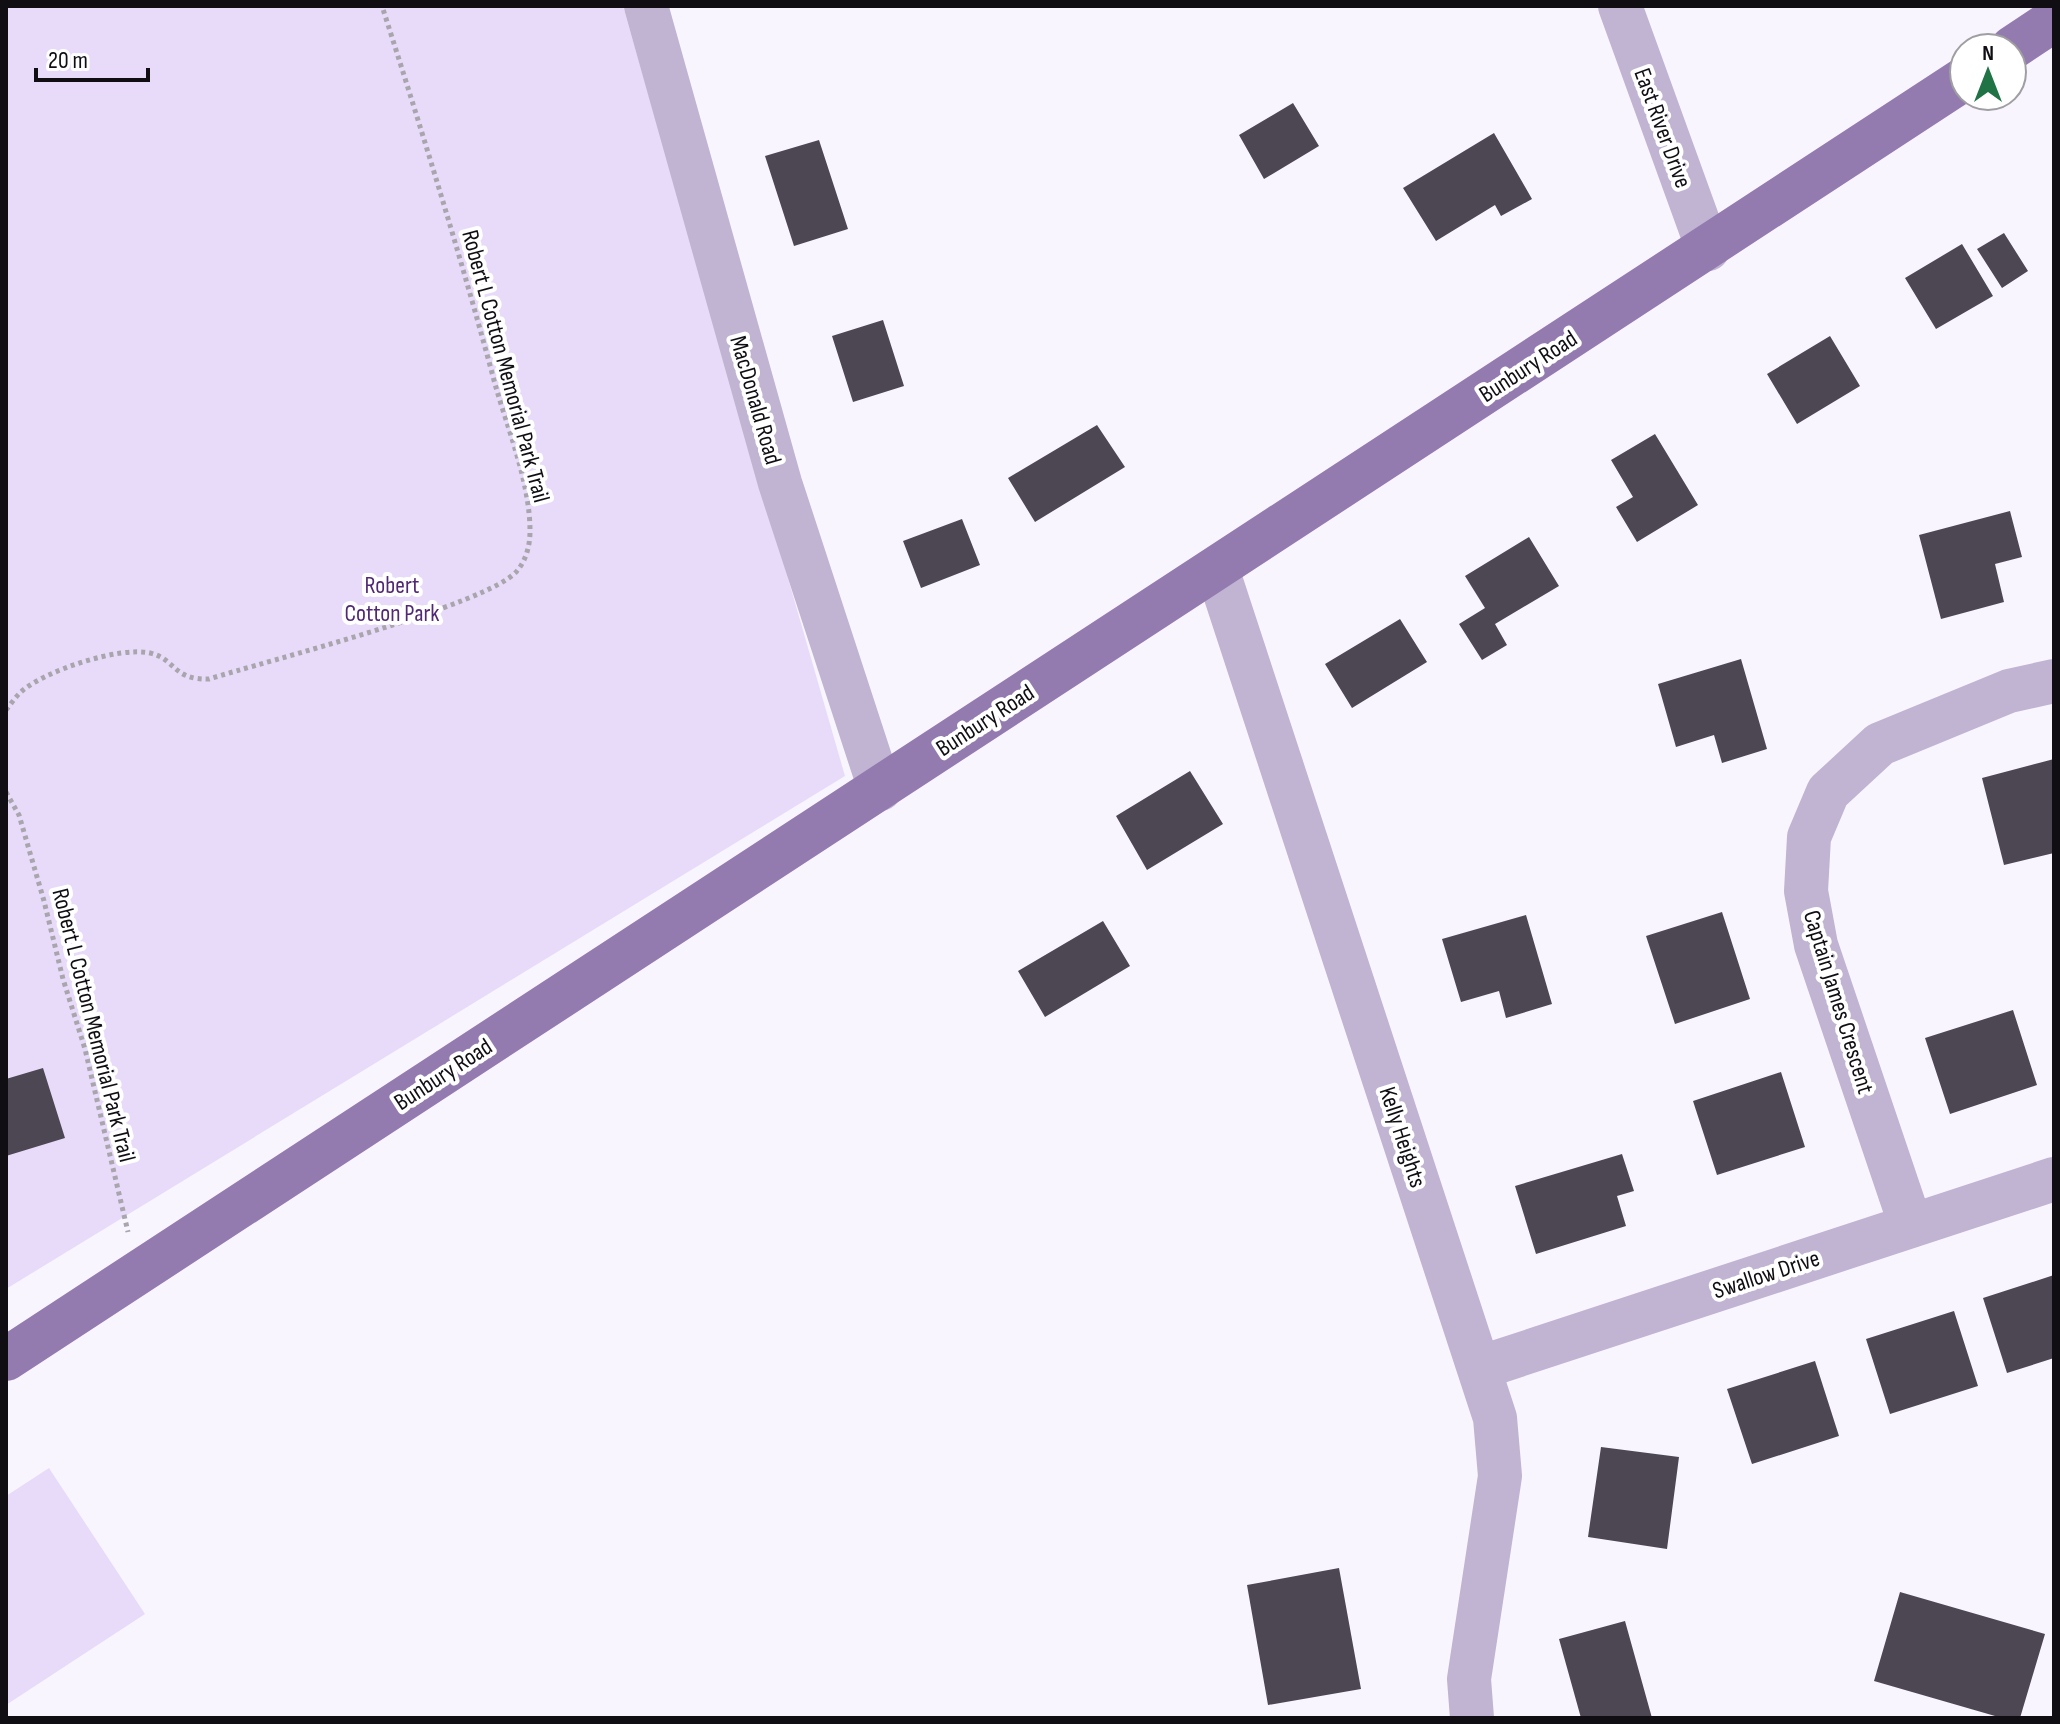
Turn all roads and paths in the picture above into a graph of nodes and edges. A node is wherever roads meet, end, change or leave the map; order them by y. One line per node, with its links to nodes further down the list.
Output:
1 (382, 6): 10 (path, Robert L Cotton Memorial Park Trail)
2 (646, 6): 11 (street, MacDonald Road)
3 (1620, 6): 7 (street, East River Drive)
4 (2054, 20): 5 (main road)
5 (2028, 37)
6 (1948, 90): 7 (main road, Bunbury Road)
7 (1708, 249): 8 (main road, Bunbury Road)
8 (1217, 569): 11 (main road, Bunbury Road); 17 (street, Kelly Heights)
9 (2054, 681): 14 (street, Captain James Crescent)
10 (6, 710)
11 (880, 789): 15 (main road, Bunbury Road)
12 (6, 792): 15 (path, Robert L Cotton Memorial Park Trail)
13 (2054, 1179): 14 (street, Swallow Drive)
14 (1911, 1226): 17 (street, Swallow Drive)
15 (145, 1269): 16 (main road, Bunbury Road)
16 (6, 1359)
17 (1479, 1368): 18 (street, Kelly Heights)
18 (1472, 1718)

